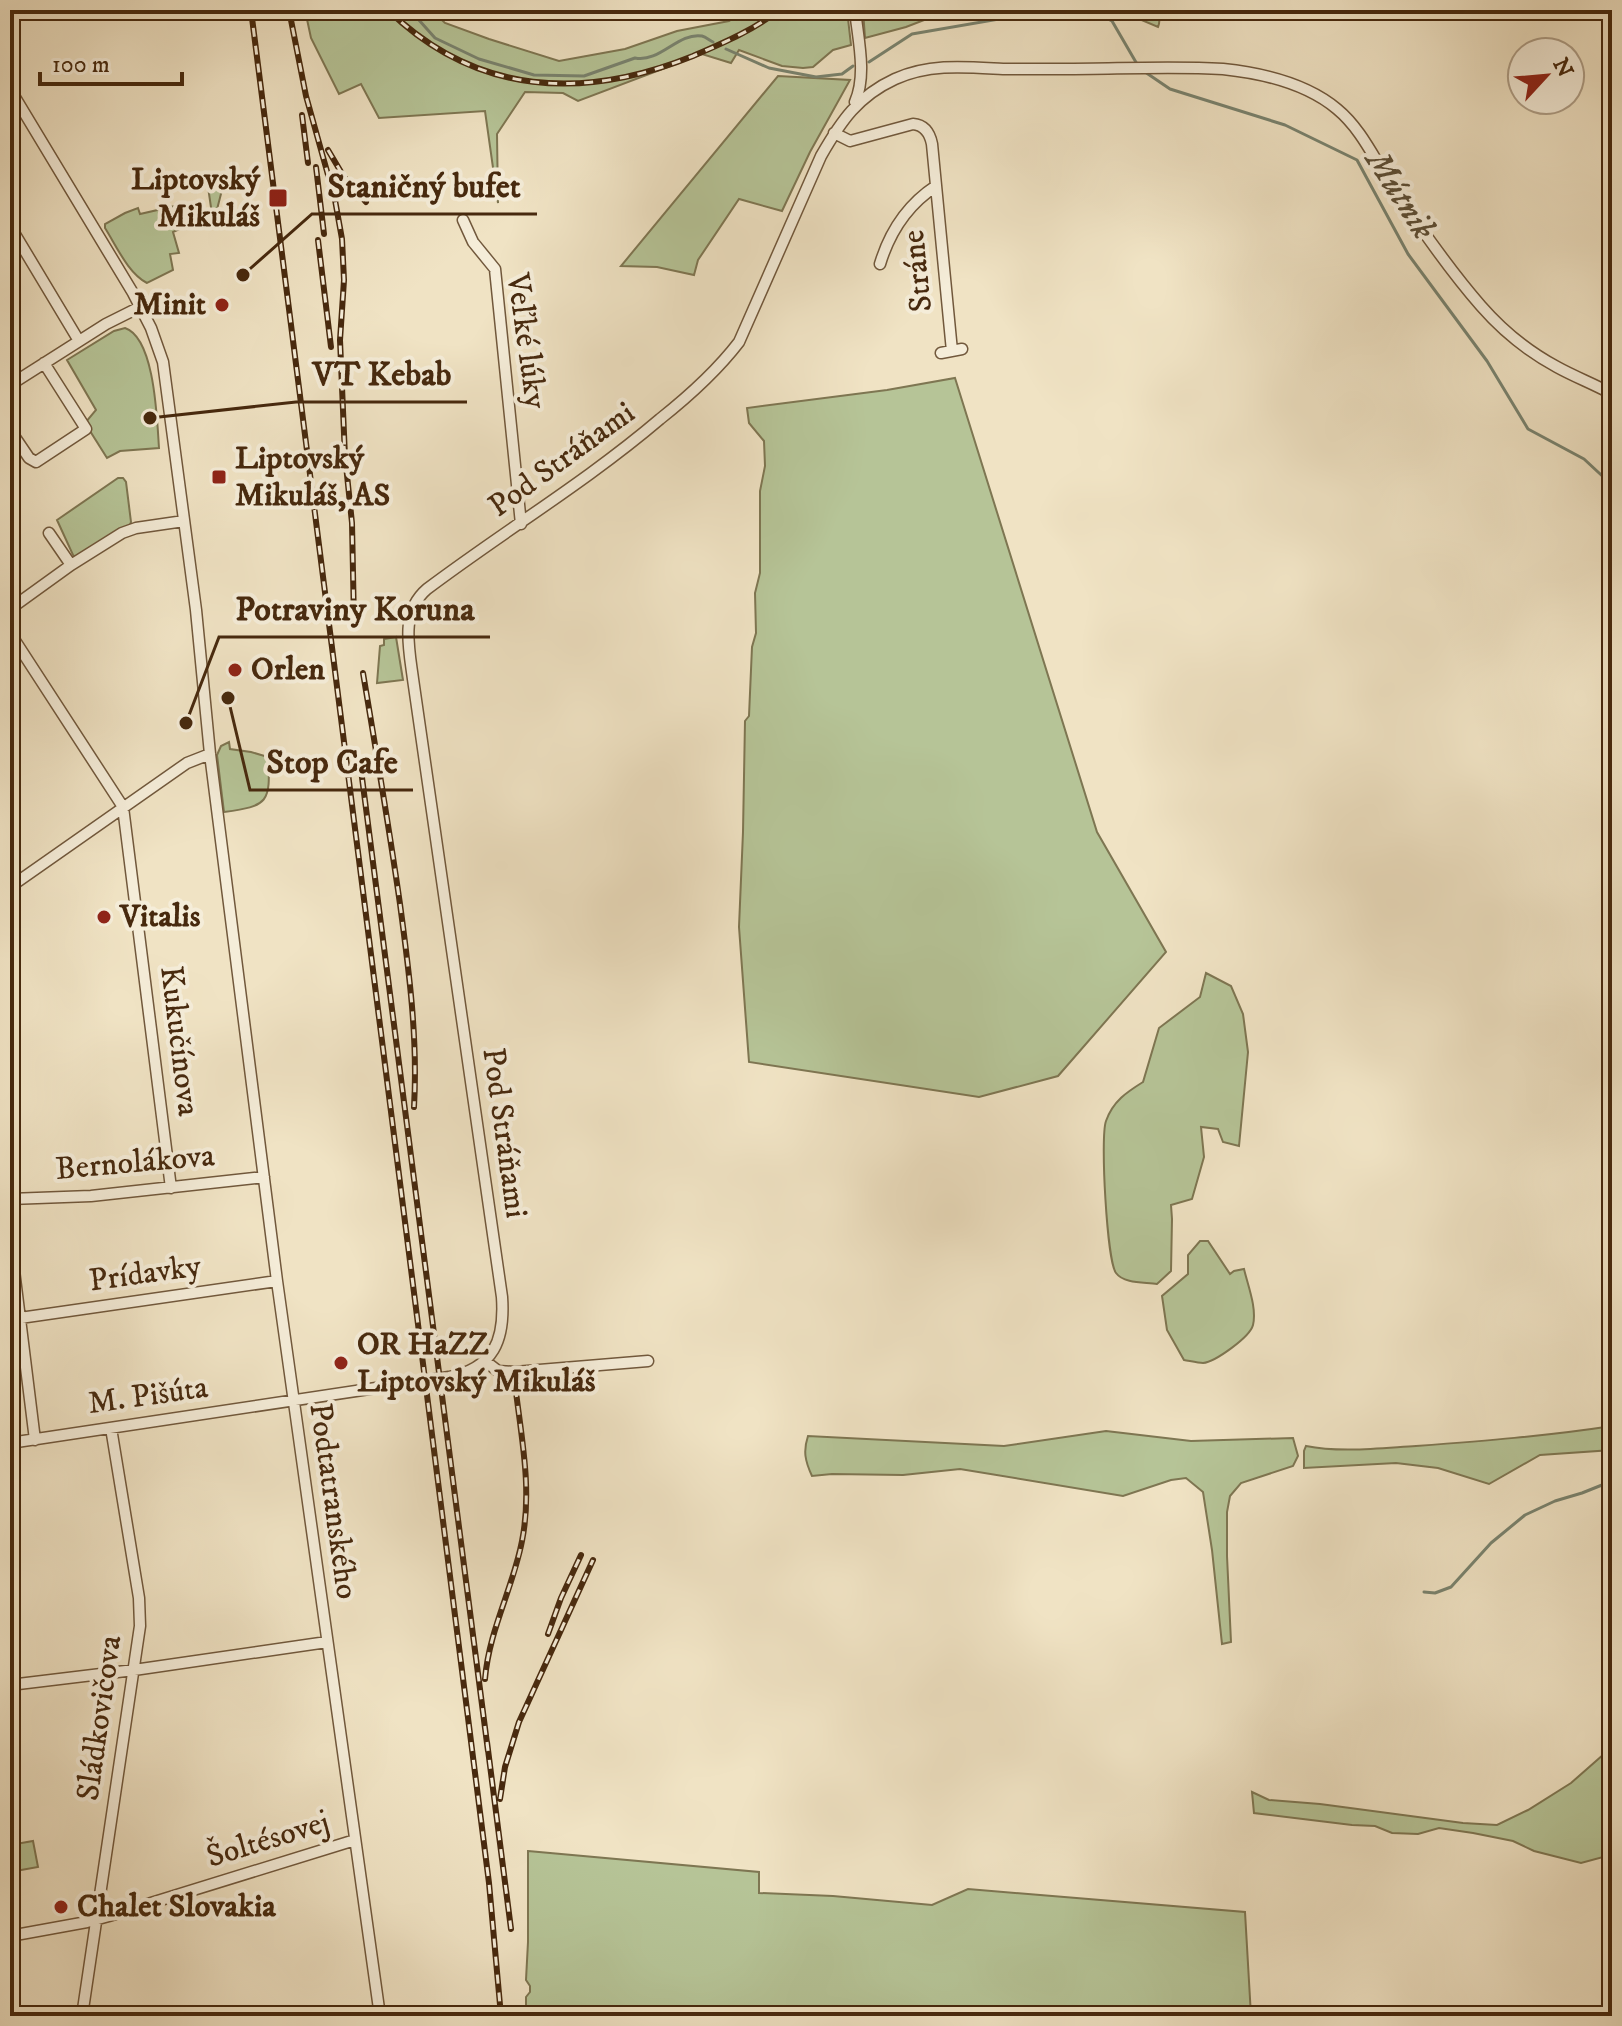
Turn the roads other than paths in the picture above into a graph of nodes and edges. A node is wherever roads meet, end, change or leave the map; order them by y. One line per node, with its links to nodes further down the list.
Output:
1 (855, 10): 2 (street)
2 (861, 71): 3 (street); 5 (street)
3 (883, 85): 5 (street, Pod Stráňami); 16 (street, Pod Stráňami)
4 (10, 89): 11 (street, Podtatranského)
5 (852, 109): 6 (street, Pod Stráňami)
6 (834, 133): 7 (street, Stráne); 19 (street, Pod Stráňami)
7 (936, 186): 10 (street, Stráne); 13 (street, Stráne)
8 (463, 220): 19 (street, Veľké lúky)
9 (10, 226): 12 (street)
10 (880, 264)
11 (140, 307): 12 (street); 18 (street, Podtatranského)
12 (79, 341): 14 (street)
13 (952, 351)
14 (44, 363): 15 (street); 17 (street)
15 (10, 385)
16 (1612, 394)
17 (10, 430)
18 (184, 521): 21 (street); 24 (street, Podtatranského)
19 (521, 524): 33 (street, Pod Stráňami)
20 (49, 533): 21 (street)
21 (71, 565): 22 (street)
22 (10, 609)
23 (10, 633): 25 (street)
24 (210, 754): 25 (street); 27 (street, Podtatranského)
25 (123, 807): 26 (street); 28 (street, Kukučínova)
26 (10, 887)
27 (264, 1177): 28 (street, Bernolákova); 31 (street, Podtatranského)
28 (171, 1188): 29 (street, Bernolákova)
29 (10, 1199)
30 (10, 1238): 32 (street)
31 (277, 1281): 32 (street, Prídavky); 35 (street, Podtatranského)
32 (20, 1318): 37 (street)
33 (485, 1361): 34 (street); 35 (street)
34 (648, 1361)
35 (293, 1401): 36 (street, M. Pišúta); 39 (street, Podtatranského)
36 (111, 1428): 37 (street, M. Pišúta); 40 (street, Sládkovičova)
37 (35, 1440): 38 (street, M. Pišúta)
38 (10, 1443)
39 (327, 1642): 40 (street); 42 (street, Podtatranského)
40 (134, 1670): 41 (street); 43 (street, Sládkovičova)
41 (10, 1685)
42 (355, 1840): 43 (street, Šoltésovej); 46 (street, Podtatranského)
43 (97, 1919): 44 (street, Šoltésovej); 45 (street, Sládkovičova)
44 (10, 1936)
45 (82, 2016)
46 (380, 2016)

